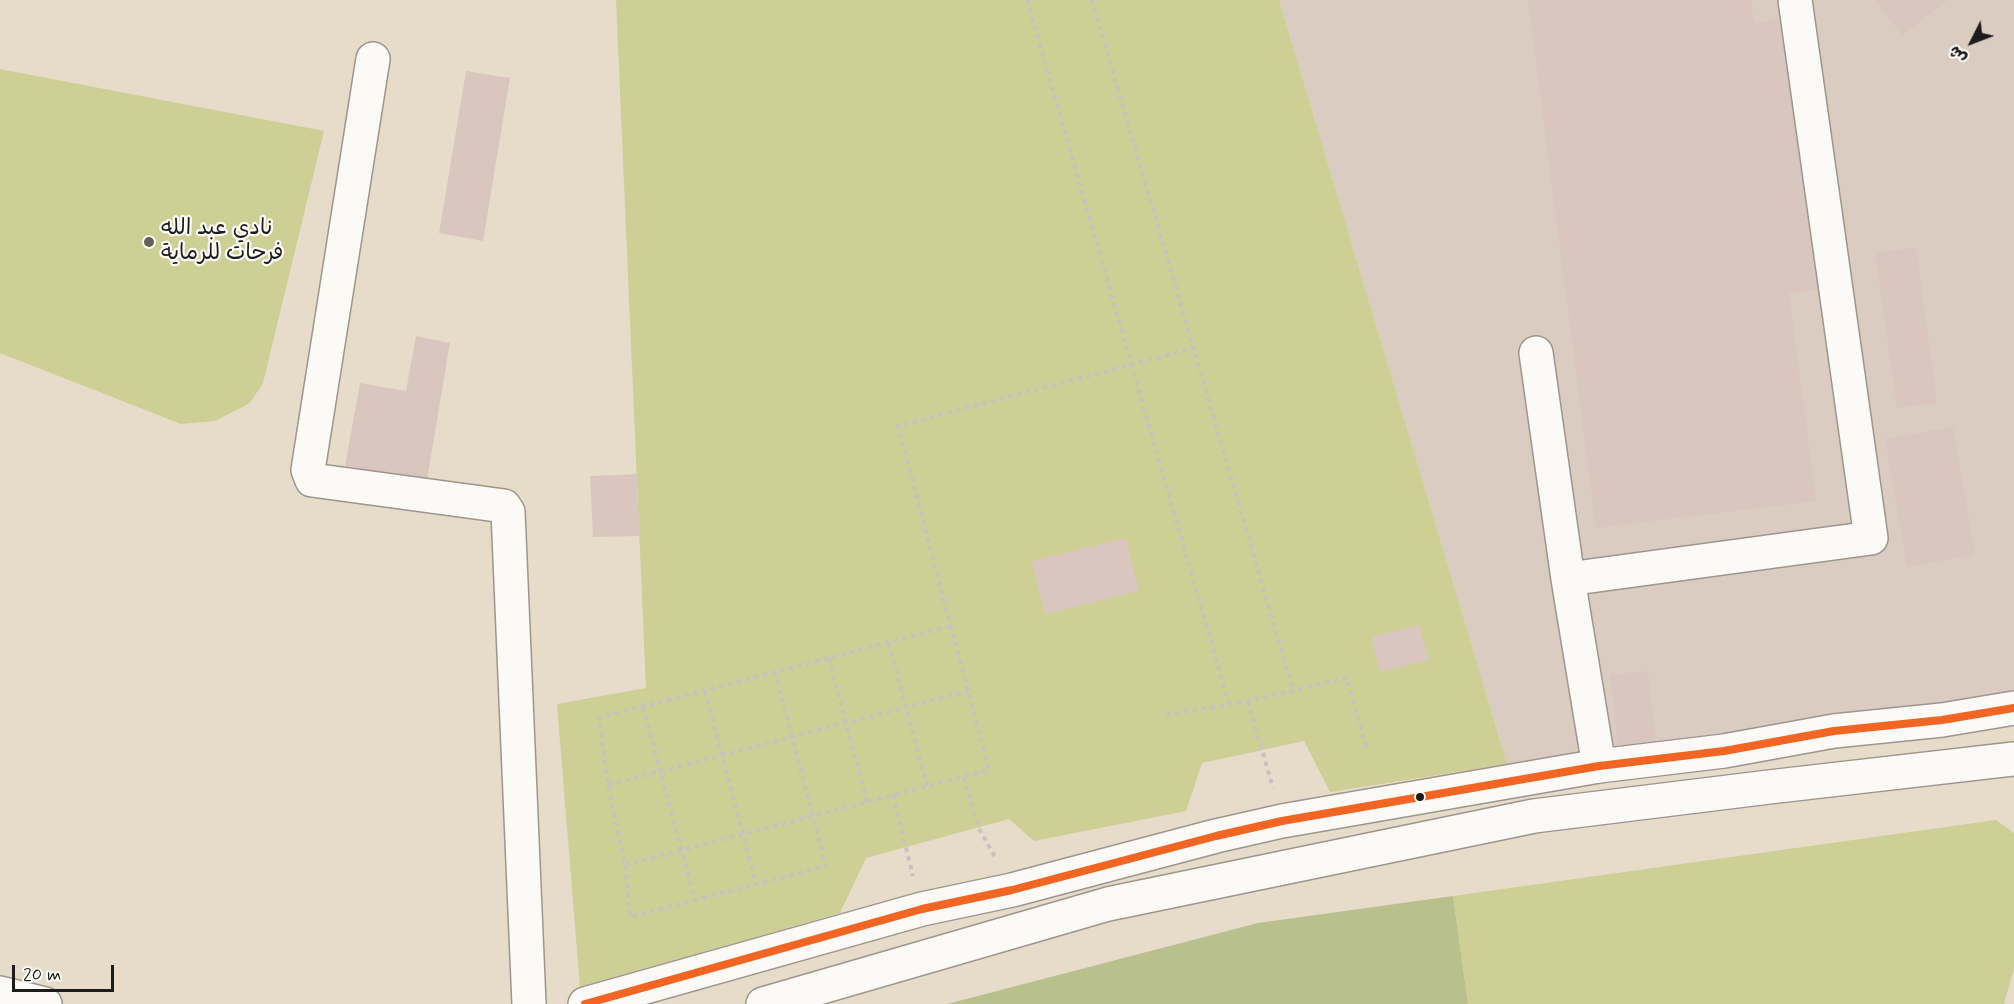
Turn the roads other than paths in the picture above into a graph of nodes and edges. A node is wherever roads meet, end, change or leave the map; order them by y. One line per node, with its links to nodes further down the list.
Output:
1 (1795, 0): 4 (main road)
2 (373, 59): 10 (main road)
3 (1536, 353): 4 (main road)
4 (1568, 579): 7 (main road)
5 (2014, 708): 7 (main road)
6 (2010, 761): 12 (main road)
7 (1599, 766): 11 (main road)
8 (0, 993): 9 (main road)
9 (45, 1004)
10 (529, 1004)
11 (585, 1004)
12 (763, 1004)

